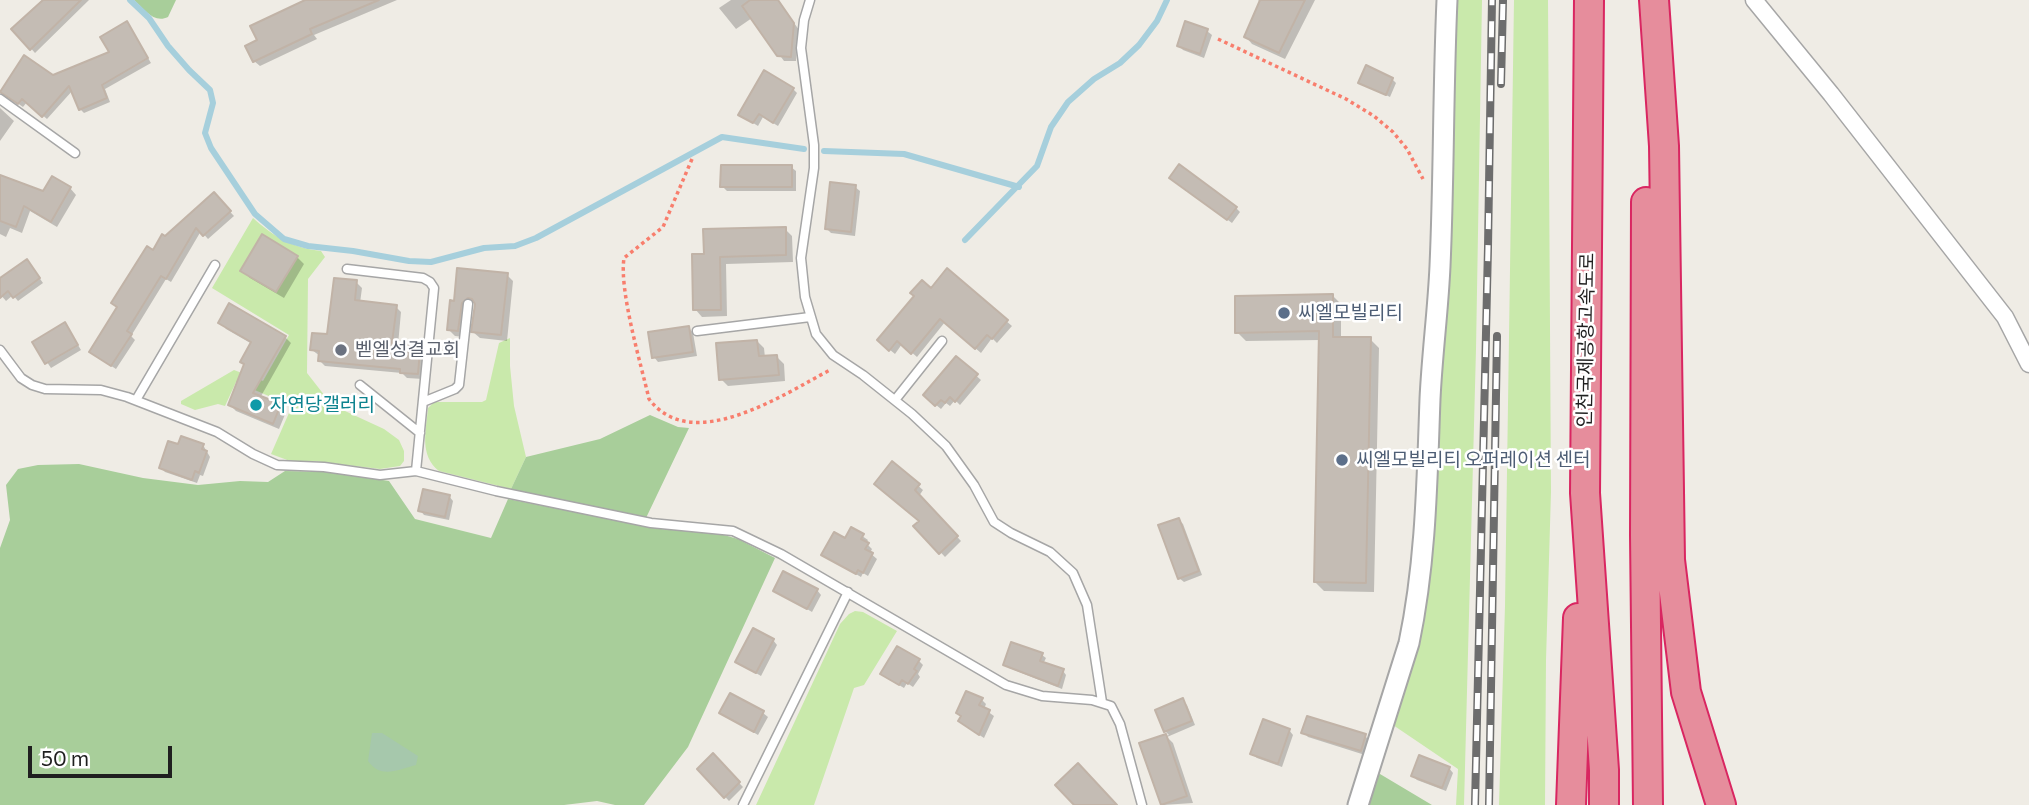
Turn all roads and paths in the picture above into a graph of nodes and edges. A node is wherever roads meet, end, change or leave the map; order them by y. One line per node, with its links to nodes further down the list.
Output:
1 (810, 0): 14 (lane)
2 (1447, 0): 10 (street)
3 (1589, 0): 25 (highway, 인천국제공항고속도로)
4 (1647, 0): 33 (highway)
5 (1654, 0): 34 (highway)
6 (1754, 0): 18 (street)
7 (1218, 39): 10 (path)
8 (0, 99): 9 (lane)
9 (75, 153)
10 (1442, 197): 30 (street)
11 (215, 265): 20 (lane)
12 (346, 269): 22 (lane)
13 (468, 304): 22 (lane)
14 (810, 317): 15 (lane); 21 (lane)
15 (697, 331)
16 (942, 341): 21 (lane)
17 (0, 350): 20 (lane)
18 (2029, 365)
19 (360, 385): 23 (lane)
20 (136, 400): 24 (lane)
21 (895, 400): 27 (lane)
22 (423, 402): 23 (lane)
23 (420, 433): 24 (lane)
24 (416, 471): 26 (lane)
25 (1585, 493): 31 (highway); 32 (highway, 인천국제공항고속도로)
26 (848, 592): 27 (lane); 28 (lane)
27 (1102, 702): 29 (lane)
28 (743, 805)
29 (1142, 805)
30 (1358, 805)
31 (1571, 805)
32 (1604, 805)
33 (1648, 805)
34 (1721, 805)

